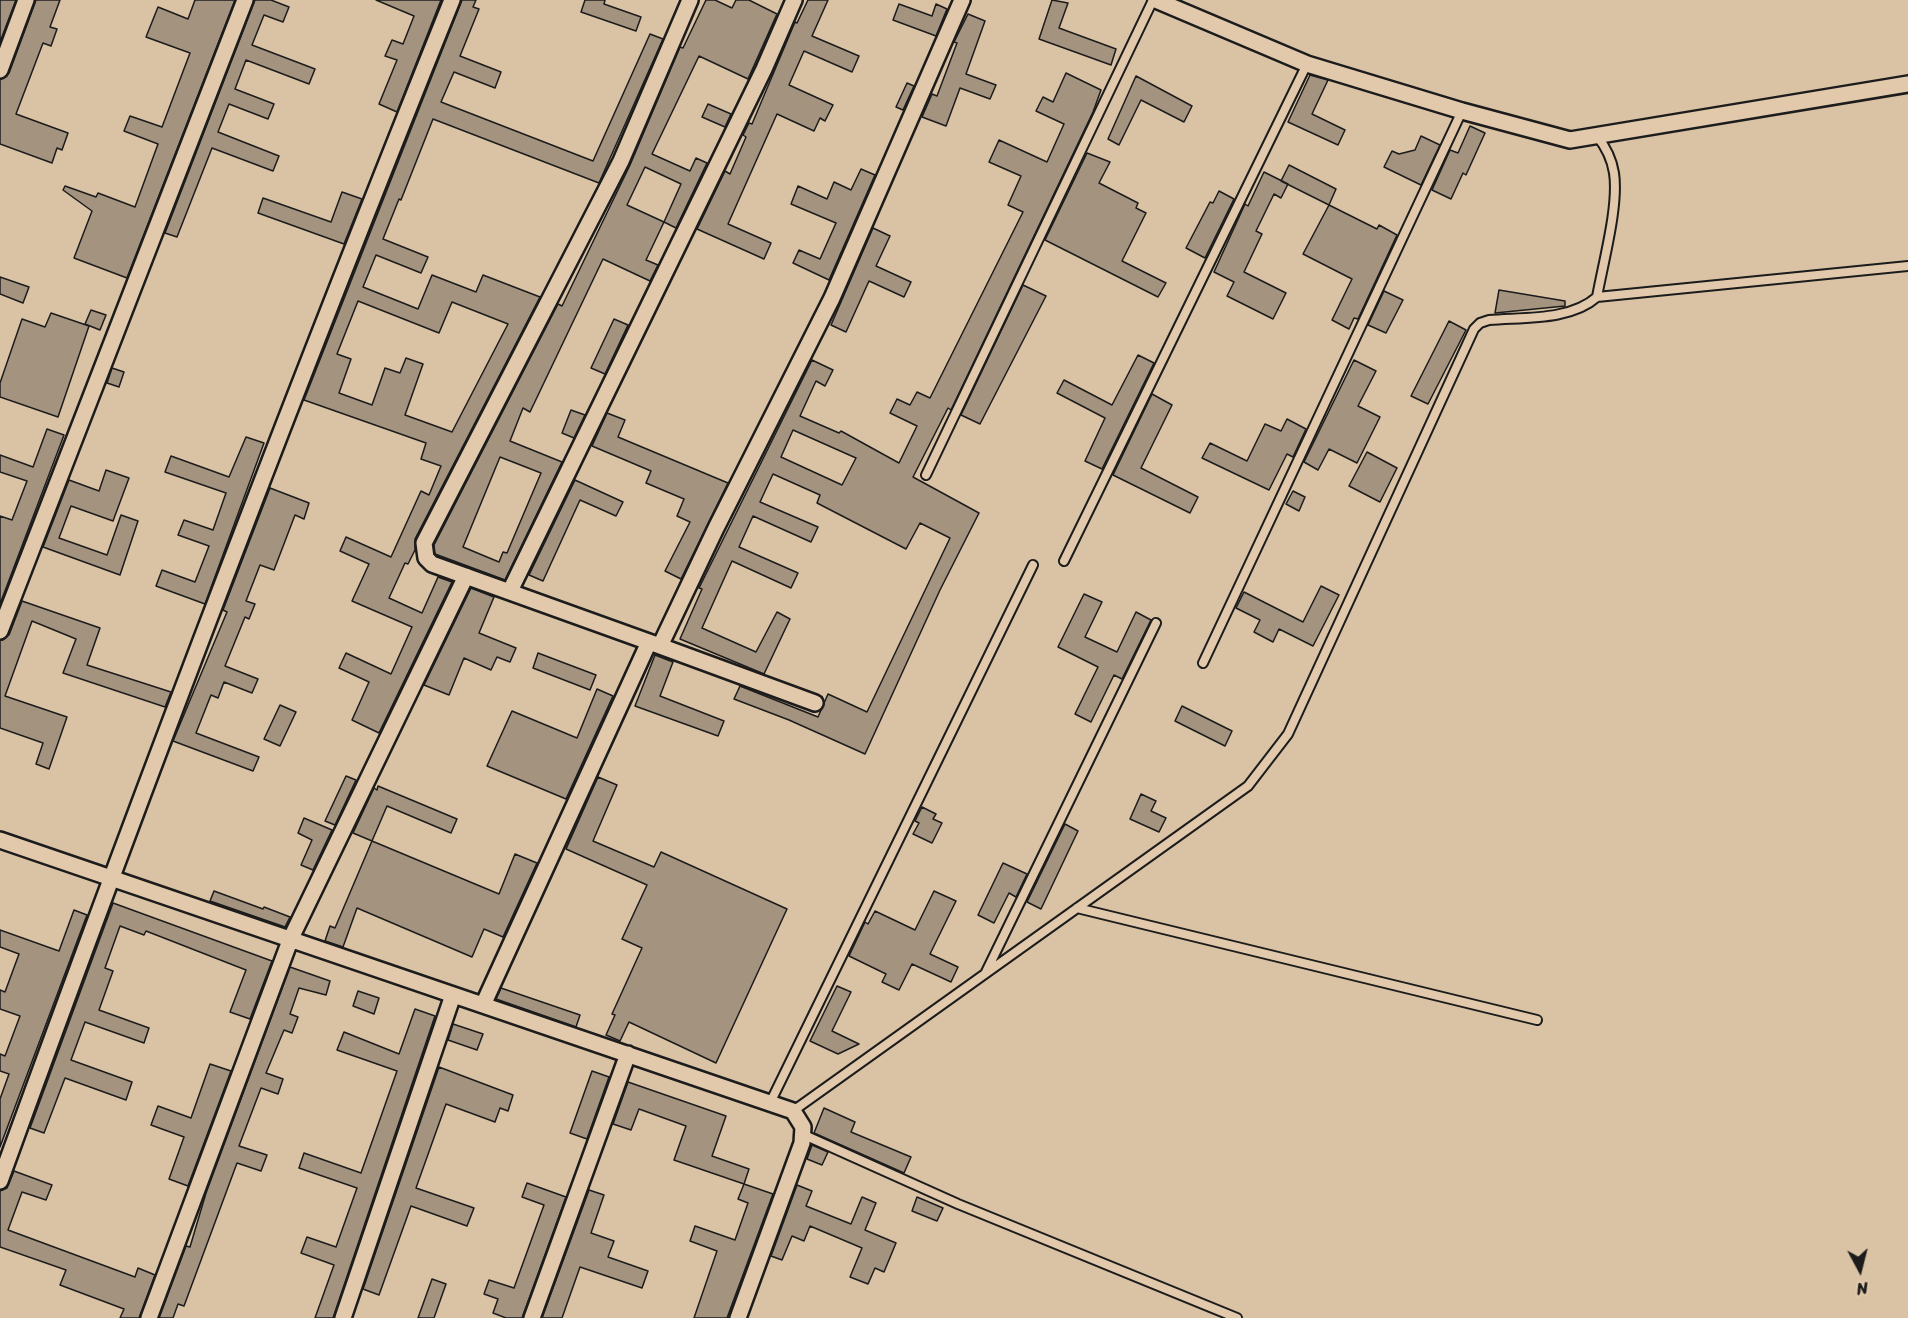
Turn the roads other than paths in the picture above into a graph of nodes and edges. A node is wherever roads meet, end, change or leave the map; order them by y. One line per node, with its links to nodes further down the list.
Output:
1 (26, 0): 9 (street)
2 (245, 0): 21 (street)
3 (452, 0): 26 (street)
4 (690, 0): 18 (street)
5 (794, 0): 19 (street)
6 (962, 0): 22 (street)
7 (1155, 0): 8 (street); 15 (lane)
8 (1308, 64): 11 (street); 16 (lane)
9 (0, 70)
10 (1908, 84): 12 (street)
11 (1462, 111): 12 (street); 23 (lane)
12 (1597, 136): 14 (lane)
13 (1908, 266): 14 (lane)
14 (1597, 297): 27 (lane)
15 (926, 475)
16 (1064, 561)
17 (1033, 565): 34 (lane)
18 (466, 576): 19 (street); 28 (street)
19 (510, 591): 22 (street)
20 (1156, 623): 29 (lane)
21 (0, 631)
22 (655, 644): 24 (street); 31 (street)
23 (1203, 663)
24 (814, 703)
25 (0, 840): 26 (street)
26 (110, 877): 28 (street); 37 (street)
27 (1077, 908): 29 (lane); 32 (lane)
28 (291, 938): 30 (street); 38 (street)
29 (985, 974): 35 (lane)
30 (453, 995): 31 (street); 39 (street)
31 (483, 1005): 33 (street)
32 (1538, 1020)
33 (628, 1054): 34 (street); 40 (street)
34 (770, 1103): 35 (street)
35 (793, 1111): 36 (street)
36 (802, 1134): 41 (street); 42 (lane)
37 (0, 1181)
38 (149, 1318)
39 (343, 1318)
40 (532, 1318)
41 (738, 1318)
42 (1237, 1318)

